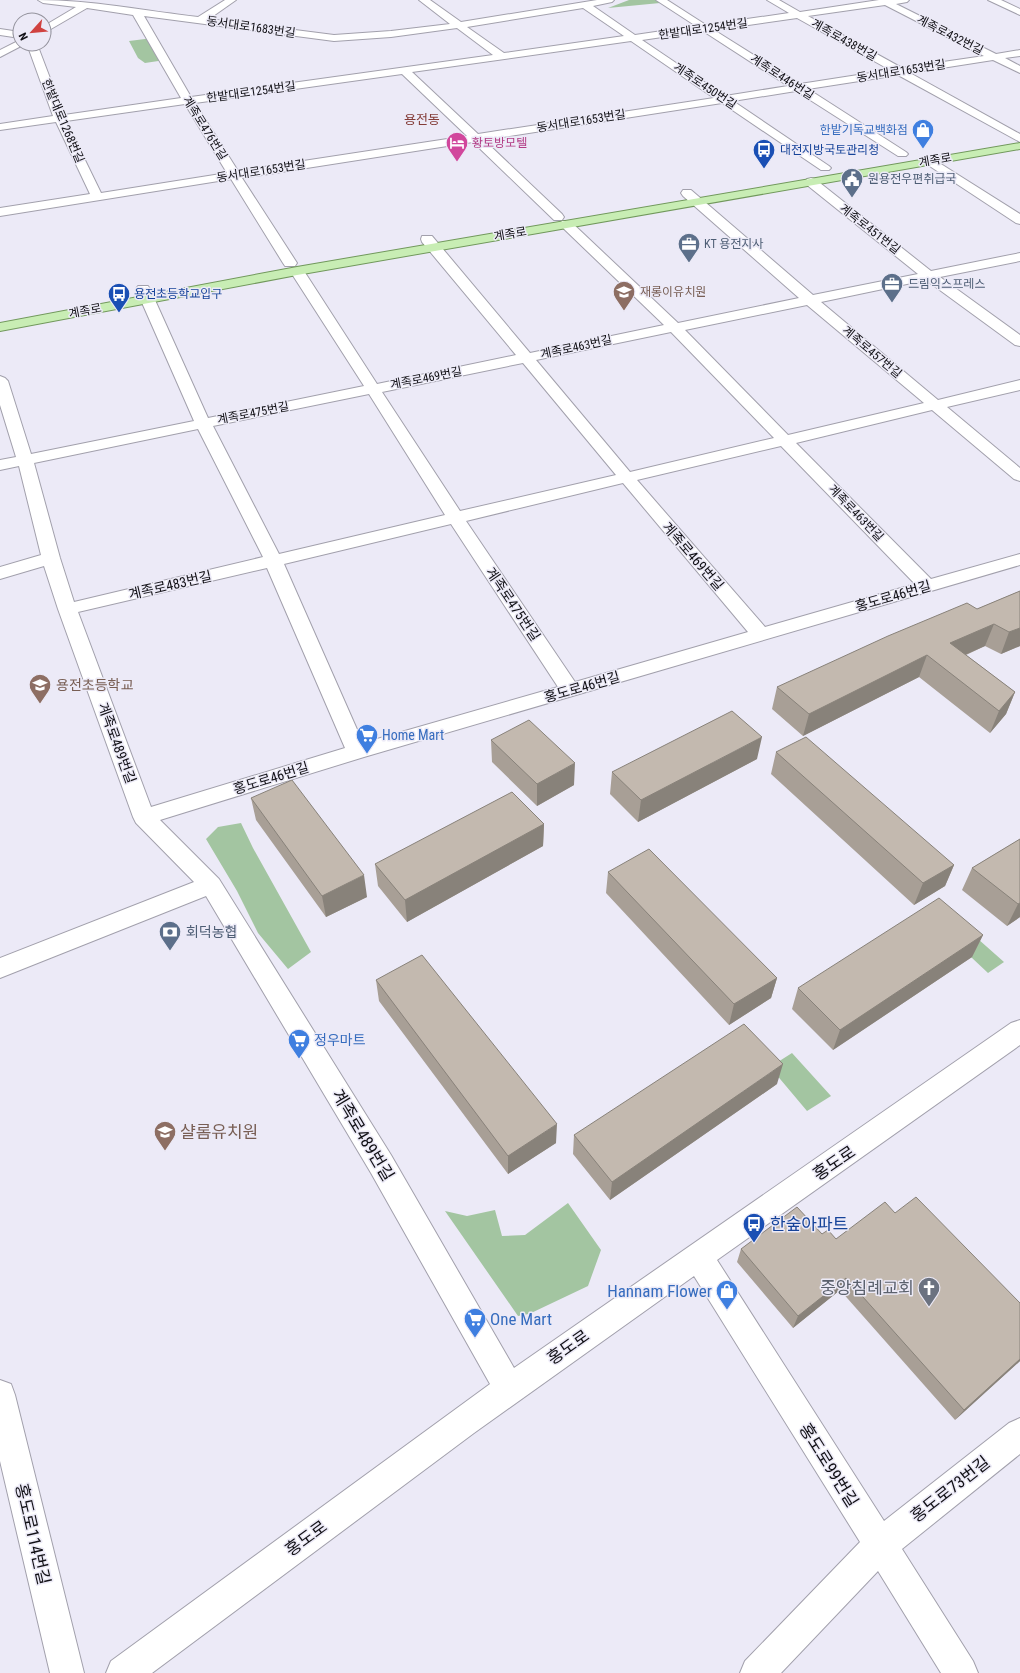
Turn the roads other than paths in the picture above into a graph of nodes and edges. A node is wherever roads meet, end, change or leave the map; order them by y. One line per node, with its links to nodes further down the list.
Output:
1 (43, 0): 10 (street, 동서대로1683번길)
2 (231, 0): 15 (street)
3 (424, 0): 17 (street)
4 (609, 0): 11 (street, 동서대로1683번길)
5 (661, 0): 18 (street, 계족로446번길)
6 (772, 0): 14 (street, 계족로438번길)
7 (904, 0): 9 (street, 한밭대로1254번길)
8 (993, 0): 13 (street)
9 (883, 1): 14 (street, 한밭대로1254번길); 27 (street, 계족로432번길)
10 (86, 5): 12 (street, 동서대로1683번길); 16 (street)
11 (586, 6): 17 (street, 동서대로1683번길); 21 (street, 계족로450번길)
12 (136, 11): 15 (street, 동서대로1683번길); 33 (street, 계족로476번길)
13 (1020, 12)
14 (799, 15): 18 (street, 한밭대로1254번길); 30 (street, 계족로438번길)
15 (201, 20): 17 (street, 동서대로1683번길)
16 (52, 25)
17 (458, 25): 26 (street)
18 (706, 28): 21 (street, 한밭대로1254번길); 31 (street, 계족로446번길)
19 (0, 32): 20 (street)
20 (12, 34)
21 (634, 39): 26 (street, 한밭대로1254번길); 32 (street, 계족로450번길)
22 (12, 47): 25 (street)
23 (35, 52): 34 (street, 한밭대로1268번길)
24 (1020, 53): 27 (street, 동서대로1653번길)
25 (0, 54)
26 (501, 56): 28 (street, 한밭대로1254번길)
27 (995, 57): 29 (street, 계족로432번길); 30 (street, 동서대로1653번길)
28 (404, 70): 33 (street, 한밭대로1254번길); 36 (street, 계족로463번길)
29 (1020, 70)
30 (901, 71): 31 (street, 동서대로1653번길); 37 (street, 계족로438번길)
31 (798, 87): 32 (street, 동서대로1653번길); 38 (street, 계족로446번길)
32 (724, 98): 36 (street, 동서대로1653번길); 40 (street, 계족로450번길)
33 (188, 101): 34 (street, 한밭대로1254번길); 41 (street, 계족로476번길)
34 (60, 119): 35 (street, 한밭대로1254번길); 43 (street, 한밭대로1268번길)
35 (0, 127)
36 (475, 138): 41 (street, 동서대로1653번길); 46 (street, 계족로463번길)
37 (1018, 138): 38 (main road, 계족로); 39 (main road, 계족로)
38 (902, 154): 40 (main road, 계족로)
39 (929, 161): 42 (main road, 계족로); 47 (street)
40 (825, 168): 44 (main road, 계족로)
41 (235, 175): 43 (street, 동서대로1653번길); 50 (street, 계족로476번길)
42 (811, 182): 44 (main road, 계족로); 51 (street, 계족로451번길)
43 (97, 197): 45 (street, 동서대로1653번길)
44 (692, 197): 46 (main road, 계족로); 53 (street, 계족로457번길)
45 (0, 212)
46 (562, 220): 48 (main road, 계족로); 56 (street, 계족로463번길)
47 (1020, 220)
48 (431, 243): 50 (main road, 계족로); 58 (street, 계족로469번길)
49 (1020, 257): 51 (street)
50 (293, 267): 52 (main road, 계족로); 61 (street, 계족로475번길)
51 (929, 276): 53 (street); 57 (street, 계족로451번길)
52 (146, 294): 54 (main road, 계족로); 55 (main road, 계족로); 63 (street)
53 (810, 300): 56 (street); 62 (street, 계족로457번길)
54 (30, 309)
55 (0, 327)
56 (674, 327): 58 (street, 계족로463번길); 64 (street, 계족로463번길)
57 (1020, 342)
58 (526, 357): 61 (street, 계족로469번길); 68 (street, 계족로469번길)
59 (0, 381): 65 (street, 계족로489번길)
60 (1020, 385): 62 (street)
61 (373, 388): 63 (street, 계족로475번길); 69 (street, 계족로475번길)
62 (934, 405): 64 (street); 67 (street, 계족로457번길)
63 (203, 423): 65 (street); 72 (street)
64 (785, 440): 68 (street); 74 (street, 계족로463번길)
65 (25, 459): 66 (street); 70 (street, 계족로489번길)
66 (0, 465)
67 (1020, 476)
68 (626, 478): 69 (street); 76 (street, 계족로469번길)
69 (455, 517): 72 (street); 77 (street, 계족로475번길)
70 (50, 558): 73 (street); 75 (street, 계족로489번길)
71 (1020, 559): 74 (street, 홍도로46번길)
72 (273, 560): 75 (street, 계족로483번길); 78 (street)
73 (0, 573)
74 (927, 586): 76 (street, 홍도로46번길)
75 (67, 609): 79 (street, 계족로489번길)
76 (761, 635): 77 (street, 홍도로46번길)
77 (570, 690): 78 (street, 홍도로46번길)
78 (357, 752): 79 (street, 홍도로46번길)
79 (144, 817): 80 (street, 계족로489번길)
80 (211, 885): 81 (street); 84 (street, 계족로489번길)
81 (0, 968)
82 (1020, 1031): 83 (street, 홍도로)
83 (698, 1256): 84 (street, 홍도로); 87 (street, 홍도로99번길)
84 (509, 1389): 89 (street, 홍도로)
85 (0, 1395): 88 (street, 홍도로114번길)
86 (1020, 1434): 87 (street, 홍도로73번길)
87 (880, 1545): 90 (street, 홍도로73번길); 91 (street, 홍도로99번길)
88 (67, 1673)
89 (123, 1673)
90 (757, 1673)
91 (961, 1673)

